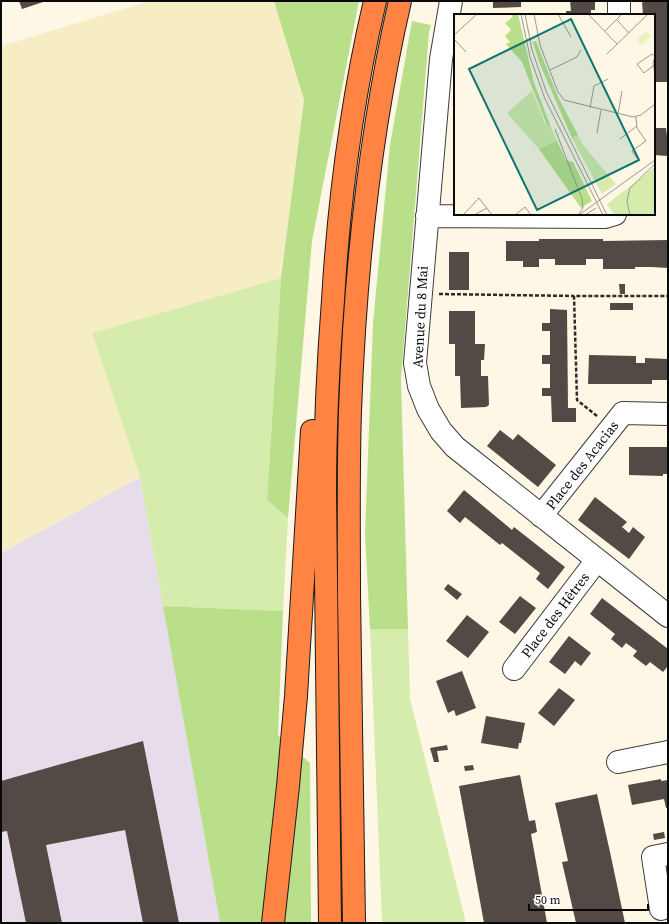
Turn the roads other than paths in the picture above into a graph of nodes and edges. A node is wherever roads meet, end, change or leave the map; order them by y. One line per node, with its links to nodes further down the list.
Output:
1 (375, 1): 8 (highway)
2 (400, 1): 20 (highway)
3 (451, 1): 7 (street, Avenue du 8 Mai)
4 (619, 1): 5 (street)
5 (619, 14)
6 (610, 215): 7 (street)
7 (427, 216): 10 (street, Avenue du 8 Mai)
8 (328, 354): 18 (highway); 19 (highway)
9 (668, 414): 10 (street, Place des Acacias)
10 (541, 516): 11 (street, Avenue du 8 Mai)
11 (597, 560): 12 (street, Avenue du 8 Mai); 13 (street, Place des Hêtres)
12 (668, 616)
13 (514, 669)
14 (668, 752): 15 (street)
15 (618, 762)
16 (668, 854): 17 (street)
17 (661, 909)
18 (273, 923)
19 (330, 923)
20 (354, 923)

